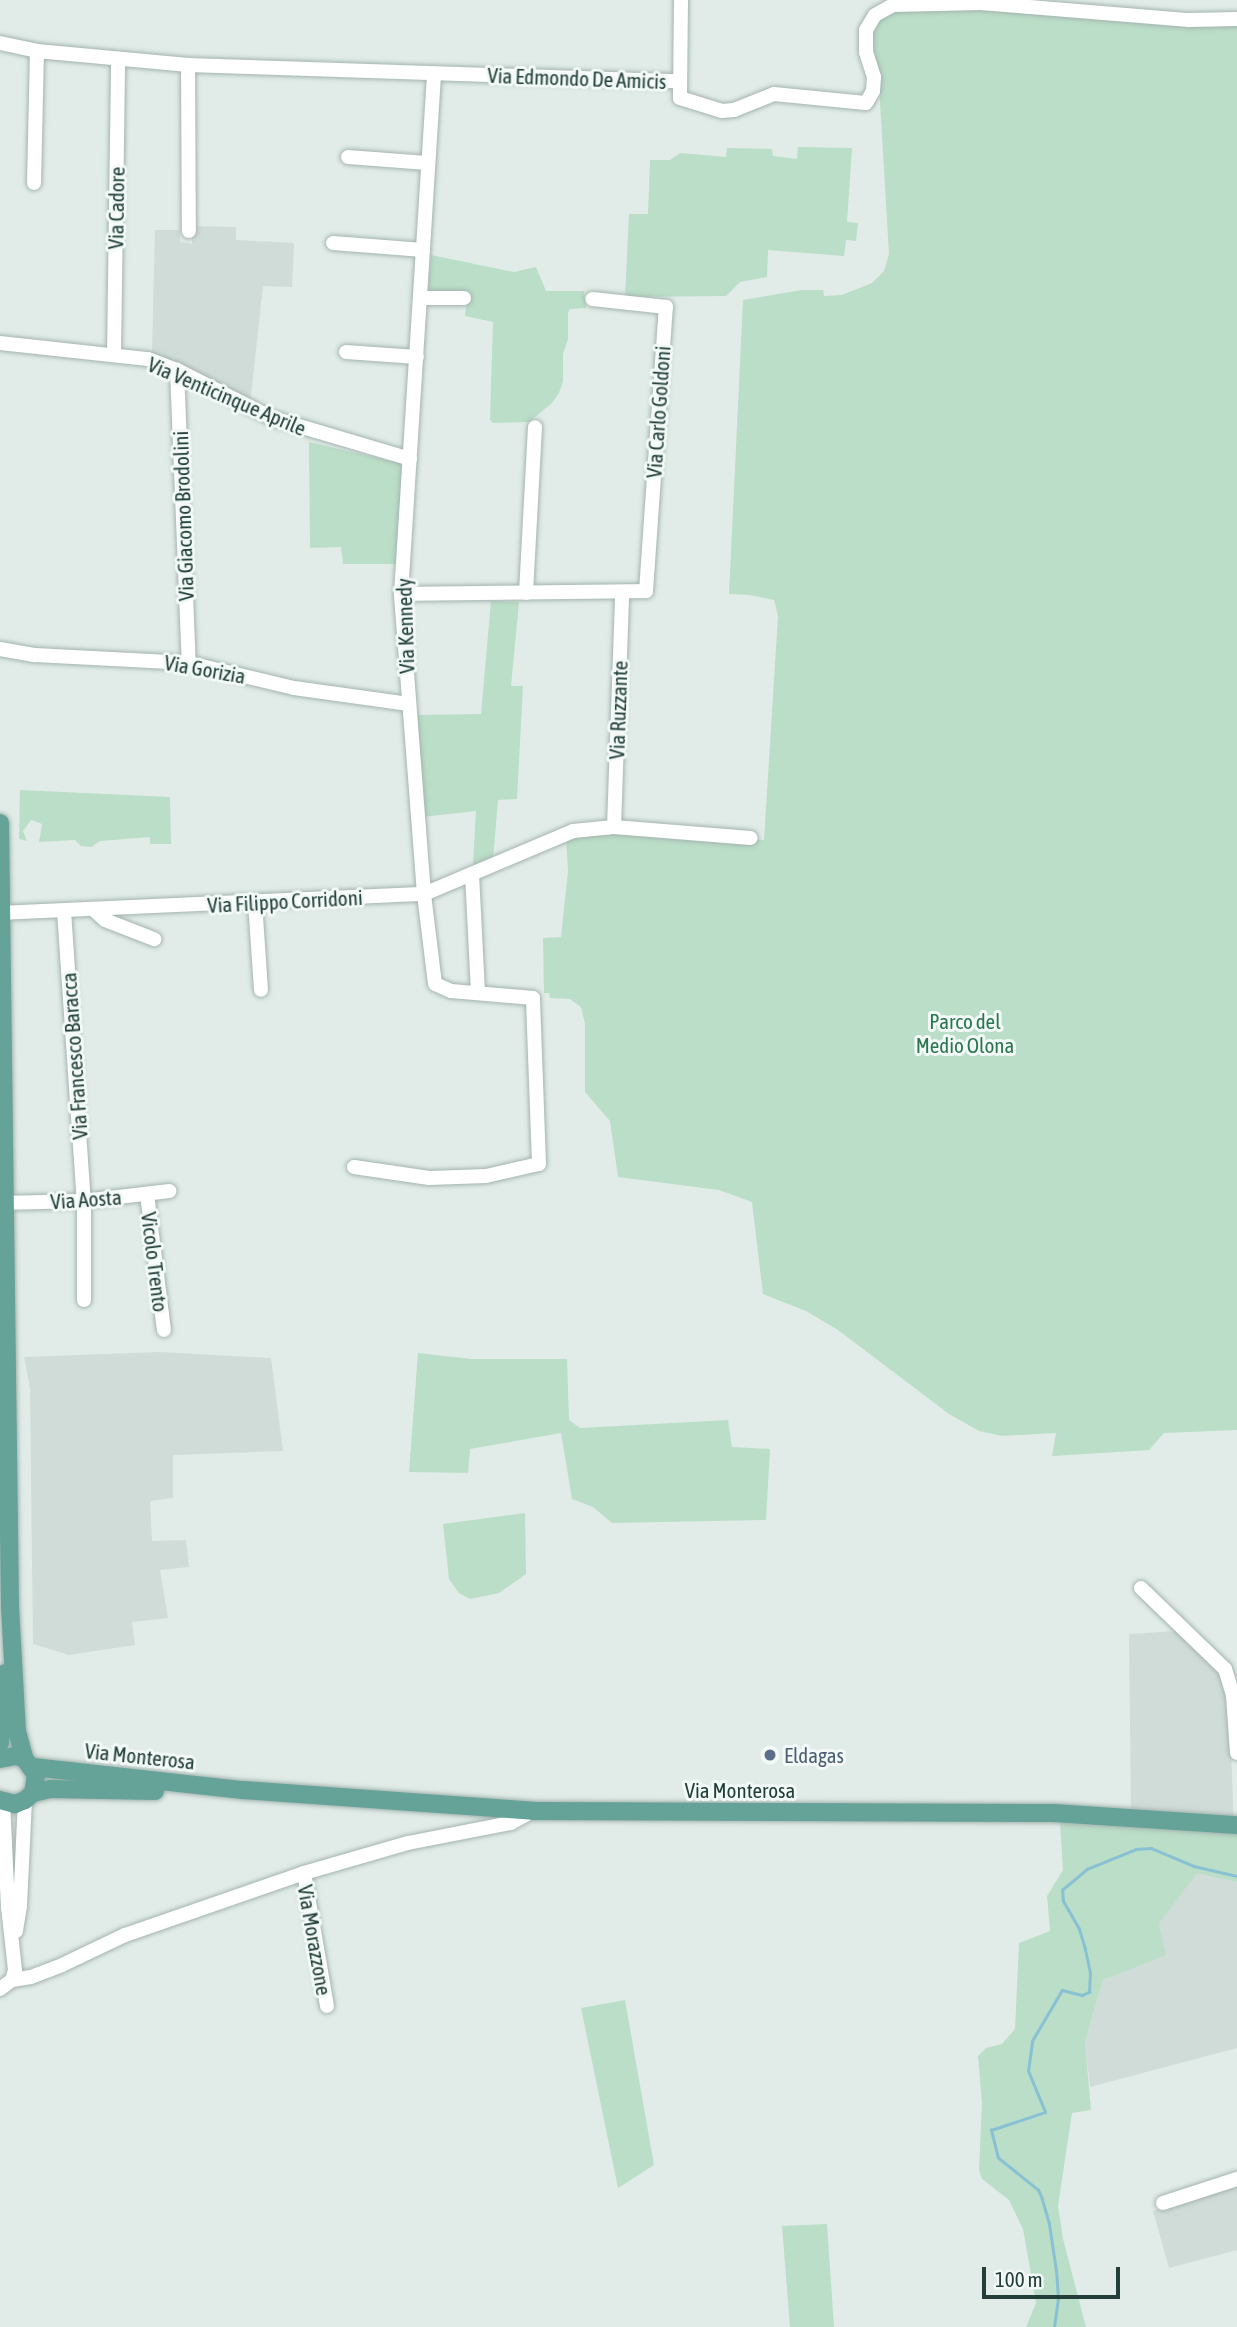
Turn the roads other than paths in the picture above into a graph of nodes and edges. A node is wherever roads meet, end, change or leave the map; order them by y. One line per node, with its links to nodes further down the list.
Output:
1 (681, 0): 9 (street)
2 (980, 1): 3 (street, Via Edmondo De Amicis); 9 (street, Via Edmondo De Amicis)
3 (1237, 19)
4 (0, 43): 5 (street, Via Edmondo De Amicis)
5 (37, 51): 6 (street, Via Edmondo De Amicis); 12 (street)
6 (118, 60): 7 (street, Via Edmondo De Amicis); 21 (street, Via Cadore)
7 (188, 65): 8 (street, Via Edmondo De Amicis); 13 (street)
8 (434, 75): 9 (street, Via Edmondo De Amicis); 11 (street, Via Kennedy)
9 (678, 81)
10 (348, 157): 11 (street)
11 (427, 163): 15 (street, Via Kennedy)
12 (34, 183)
13 (189, 232)
14 (332, 243): 15 (street)
15 (423, 250): 16 (street, Via Kennedy)
16 (421, 298): 17 (street); 22 (street, Via Kennedy)
17 (464, 298)
18 (592, 299): 27 (street, Via Carlo Goldoni)
19 (0, 342): 21 (street, Via Venticinque Aprile)
20 (346, 352): 22 (street)
21 (114, 355): 23 (street, Via Venticinque Aprile)
22 (417, 357): 25 (street, Via Kennedy)
23 (177, 370): 25 (street, Via Venticinque Aprile); 30 (street, Via Giacomo Brodolini)
24 (535, 427): 26 (street)
25 (410, 459): 28 (street, Via Kennedy)
26 (526, 593): 27 (street); 28 (street)
27 (622, 593): 33 (street, Via Ruzzante)
28 (401, 594): 31 (street, Via Kennedy)
29 (0, 649): 30 (street, Via Gorizia)
30 (190, 663): 31 (street, Via Gorizia)
31 (409, 704): 36 (street, Via Kennedy)
32 (0, 823): 40 (main road)
33 (614, 827): 34 (street, Via Filippo Corridoni); 35 (street, Via Filippo Corridoni)
34 (751, 838)
35 (472, 874): 36 (street, Via Filippo Corridoni); 43 (street)
36 (424, 894): 37 (street, Via Filippo Corridoni); 43 (street, Via Kennedy)
37 (255, 902): 38 (street, Via Filippo Corridoni); 42 (street)
38 (94, 910): 39 (street, Via Filippo Corridoni); 41 (street)
39 (64, 912): 40 (street, Via Filippo Corridoni); 47 (street, Via Francesco Baracca)
40 (0, 913): 48 (main road)
41 (154, 939)
42 (261, 990)
43 (478, 993): 44 (street)
44 (354, 1167)
45 (169, 1191): 46 (street, Via Aosta)
46 (147, 1194): 47 (street, Via Aosta); 50 (street, Vicolo Trento)
47 (84, 1201): 48 (street, Via Aosta); 49 (street, Via Francesco Baracca)
48 (1, 1202): 52 (main road)
49 (84, 1300)
50 (164, 1330)
51 (1141, 1588): 54 (street)
52 (10, 1607): 53 (main road); 56 (main road)
53 (0, 1743)
54 (1237, 1754)
55 (0, 1759): 56 (main road, Via Monterosa)
56 (29, 1763): 57 (main road, Via Monterosa); 58 (main road)
57 (243, 1790): 58 (main road, Via Monterosa); 60 (main road, Via Monterosa)
58 (29, 1796): 59 (main road, Via Monterosa); 63 (street)
59 (2, 1801): 63 (street)
60 (533, 1811): 61 (main road, Via Monterosa); 62 (street)
61 (1237, 1825)
62 (304, 1873): 64 (street); 65 (street, Via Morazzone)
63 (14, 1939): 64 (street)
64 (6, 1985)
65 (327, 2006)
66 (1237, 2179): 67 (street)
67 (1163, 2203)

